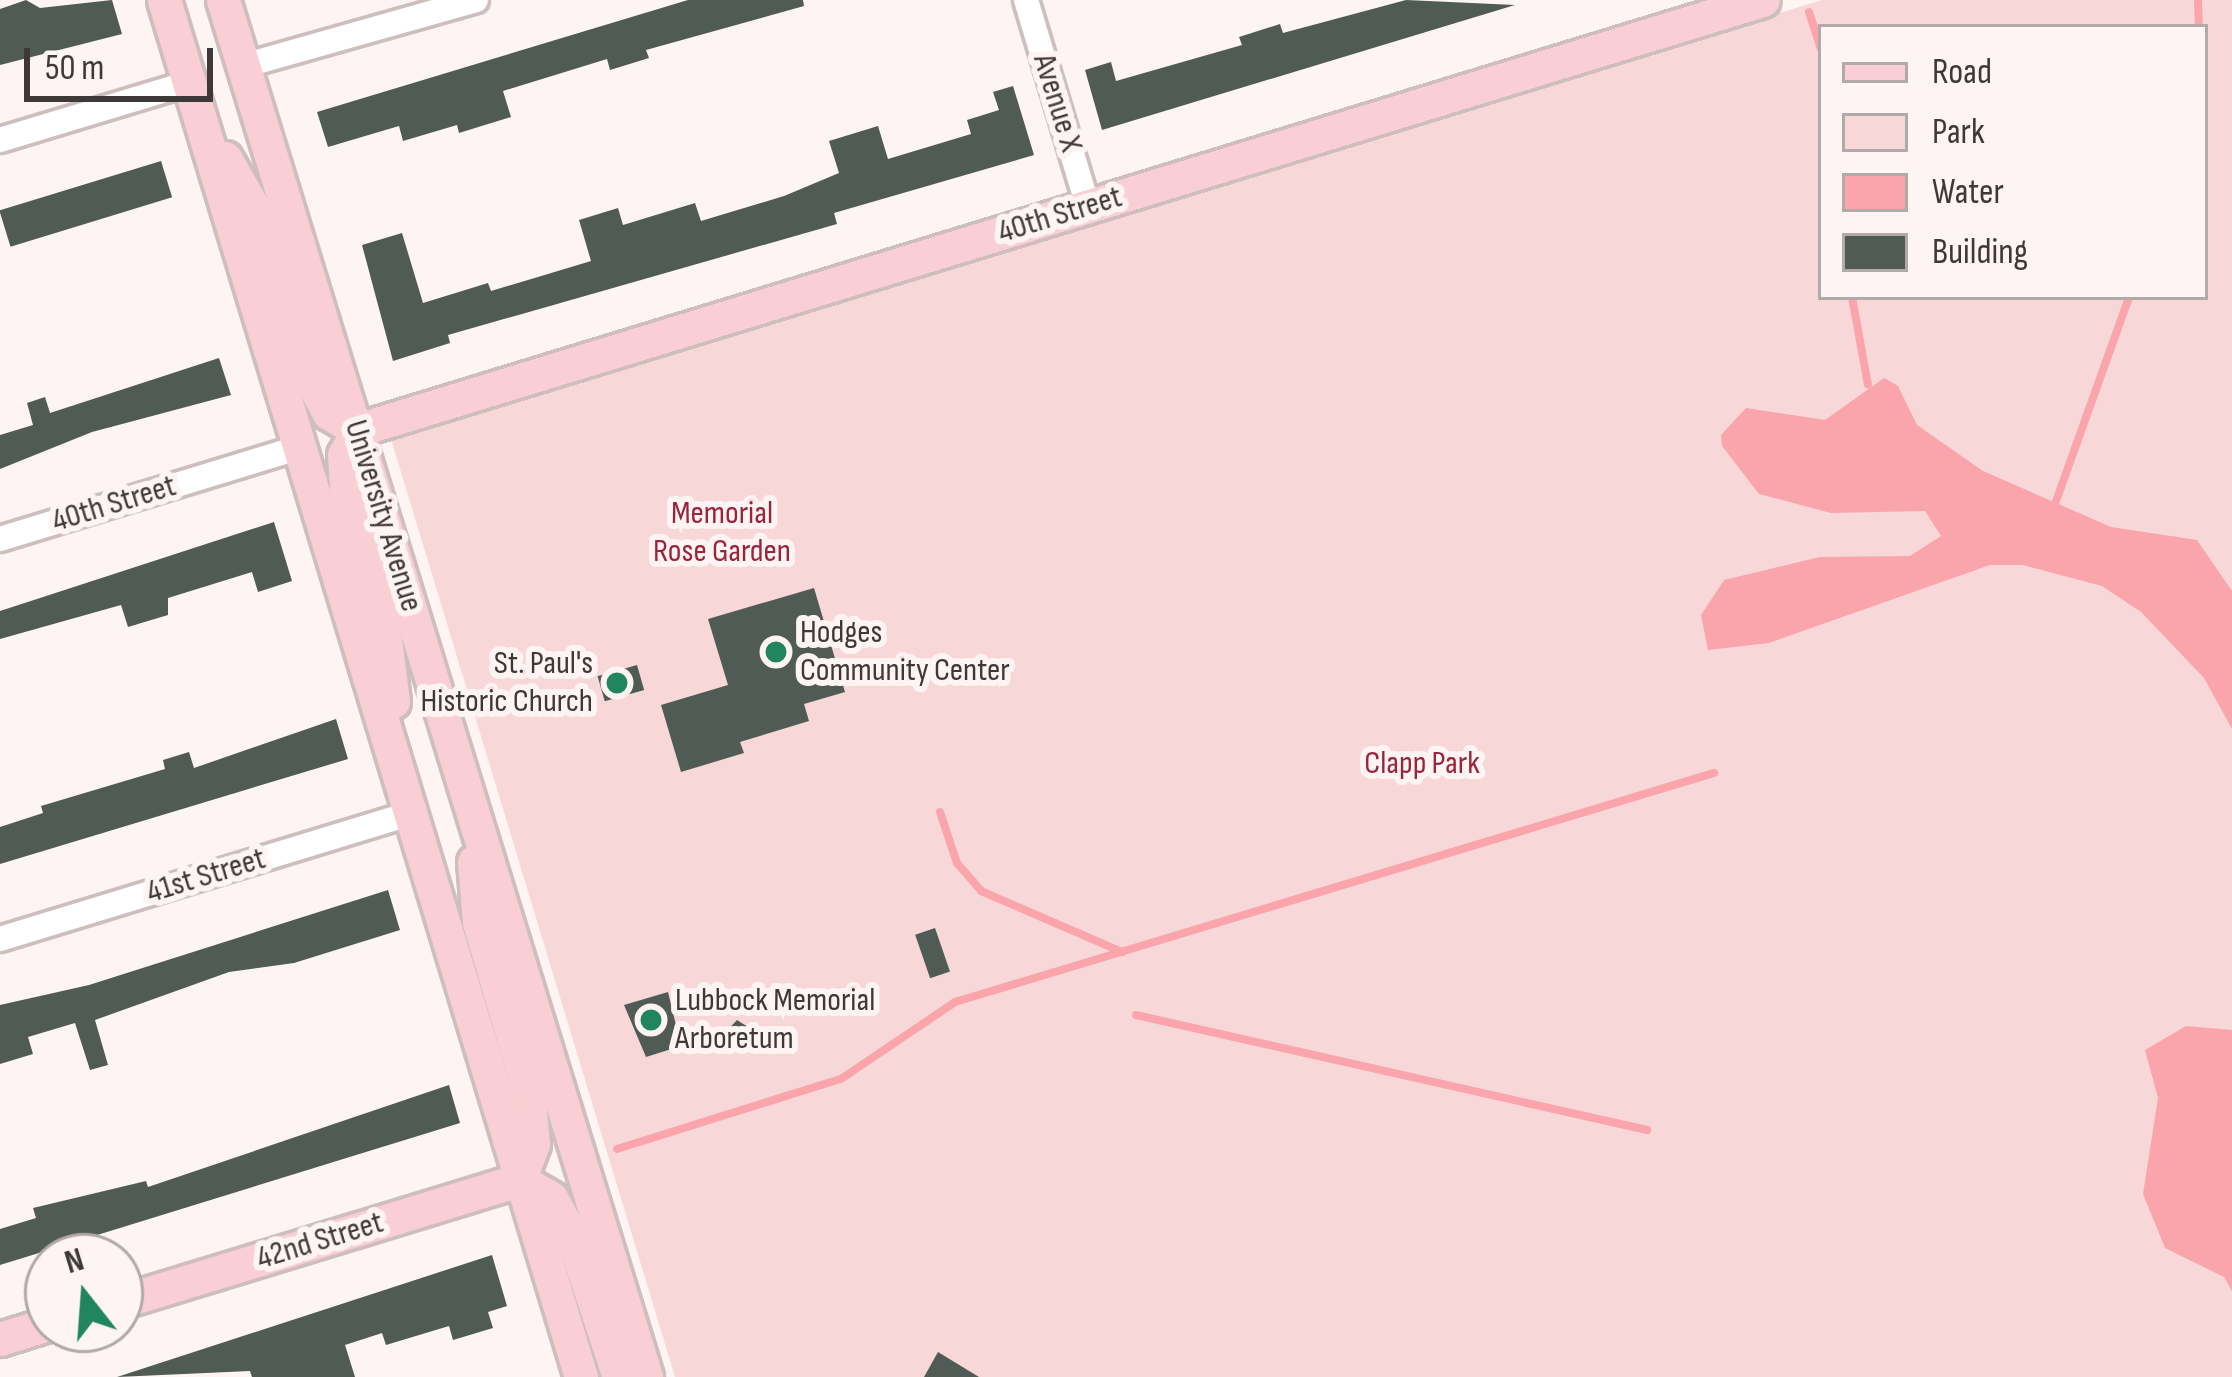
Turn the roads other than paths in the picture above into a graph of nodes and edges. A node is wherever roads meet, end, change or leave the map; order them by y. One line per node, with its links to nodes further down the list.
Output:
1 (164, 0): 7 (main road, University Avenue)
2 (223, 0): 6 (main road, University Avenue)
3 (476, 0): 6 (street)
4 (1026, 0): 9 (street, Avenue X)
5 (1763, 0): 9 (main road, 40th Street)
6 (243, 66): 10 (main road, University Avenue)
7 (192, 94): 8 (street); 10 (main road); 11 (main road, University Avenue)
8 (0, 140)
9 (1088, 207): 10 (main road, 40th Street)
10 (357, 430): 13 (main road, University Avenue); 14 (main road)
11 (297, 448): 12 (street, 40th Street); 14 (main road, University Avenue)
12 (0, 539)
13 (468, 794): 16 (main road); 20 (main road, University Avenue)
14 (409, 804): 15 (street, 41st Street); 16 (main road, University Avenue)
15 (0, 939)
16 (520, 1180): 17 (main road, 42nd Street); 18 (main road, University Avenue); 19 (main road)
17 (144, 1295)
18 (581, 1377)
19 (619, 1377)
20 (646, 1377)

